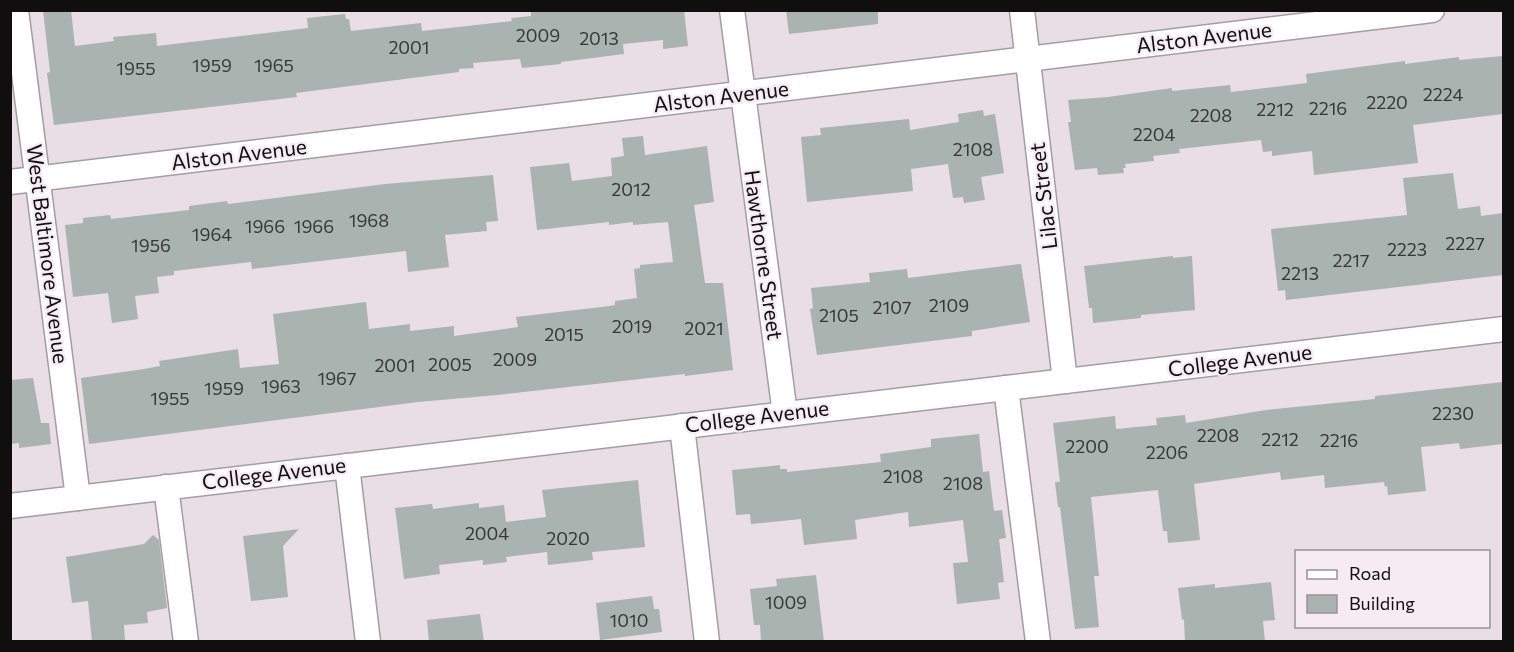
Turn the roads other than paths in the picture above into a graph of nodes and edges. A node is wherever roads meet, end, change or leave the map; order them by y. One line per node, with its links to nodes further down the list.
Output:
1 (16, 10): 7 (street, West Baltimore Avenue)
2 (732, 10): 6 (street, Hawthorne Street)
3 (1022, 10): 5 (street, Lilac Street)
4 (1432, 10): 5 (street, Alston Avenue)
5 (1028, 60): 6 (street, Alston Avenue); 10 (street, Lilac Street)
6 (742, 95): 7 (street, Alston Avenue); 12 (street, Hawthorne Street)
7 (37, 179): 8 (street, Alston Avenue); 16 (street, West Baltimore Avenue)
8 (10, 182)
9 (1503, 329): 10 (street, College Avenue)
10 (1065, 381): 11 (street, College Avenue)
11 (1006, 388): 12 (street, College Avenue); 21 (street)
12 (785, 414): 13 (street, College Avenue)
13 (681, 426): 14 (street, College Avenue); 20 (street)
14 (347, 466): 15 (street, College Avenue); 19 (street)
15 (166, 487): 16 (street, College Avenue); 18 (street)
16 (78, 498): 17 (street, College Avenue)
17 (10, 506)
18 (186, 642)
19 (368, 642)
20 (707, 642)
21 (1038, 642)

